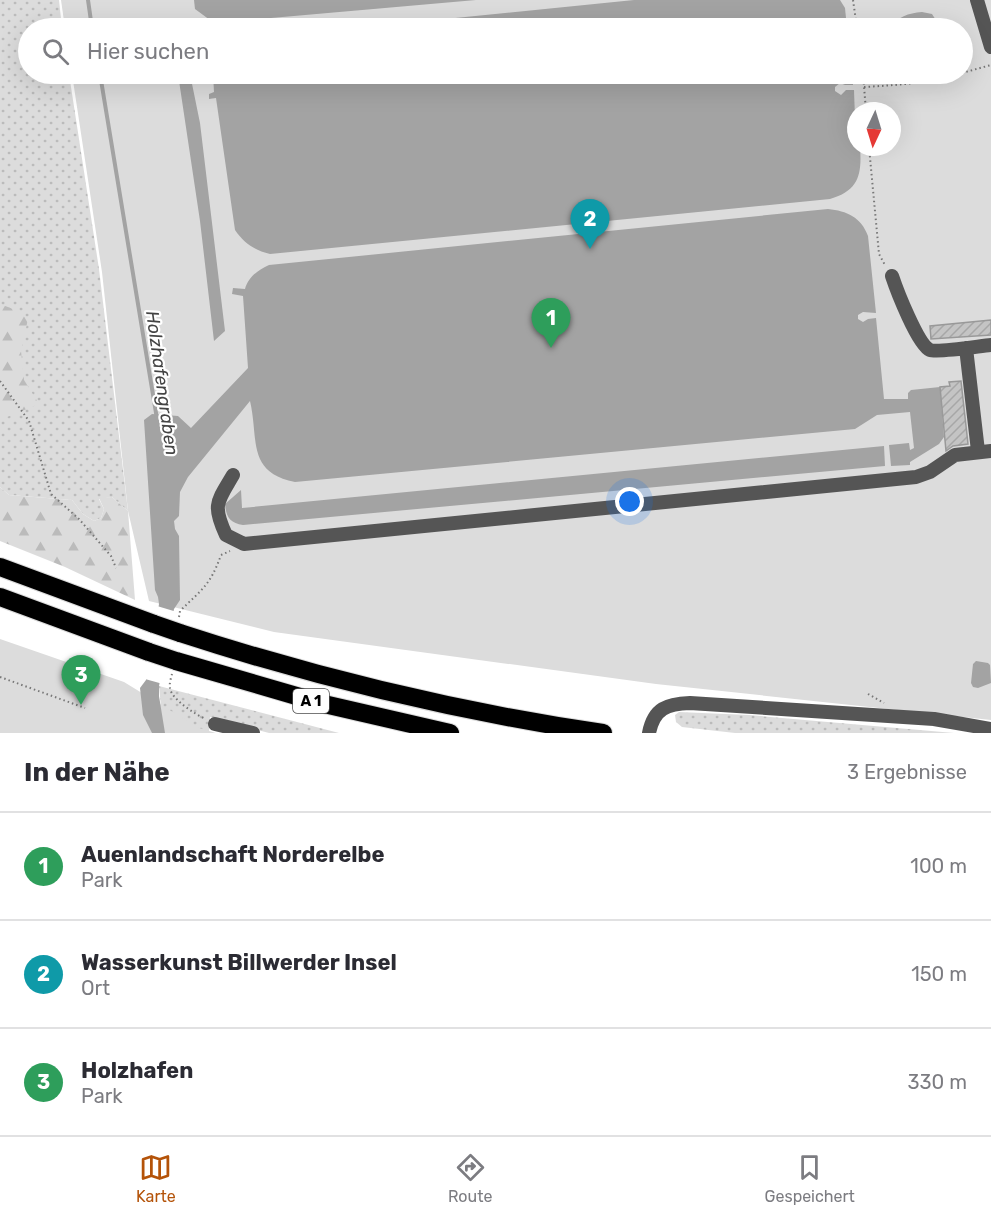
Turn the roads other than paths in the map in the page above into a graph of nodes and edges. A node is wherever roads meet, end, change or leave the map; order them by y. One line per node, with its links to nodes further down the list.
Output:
1 (977, 0): 2 (lane)
2 (991, 47)
3 (892, 276): 5 (lane)
4 (991, 345): 5 (lane)
5 (966, 348): 6 (lane)
6 (984, 451): 7 (lane)
7 (233, 475)
8 (0, 567): 14 (highway, A 1, bridge)
9 (0, 597): 13 (highway, A 1, bridge)
10 (215, 724): 12 (lane)
11 (991, 729): 15 (lane)
12 (253, 733)
13 (450, 733)
14 (603, 733)
15 (649, 733)

